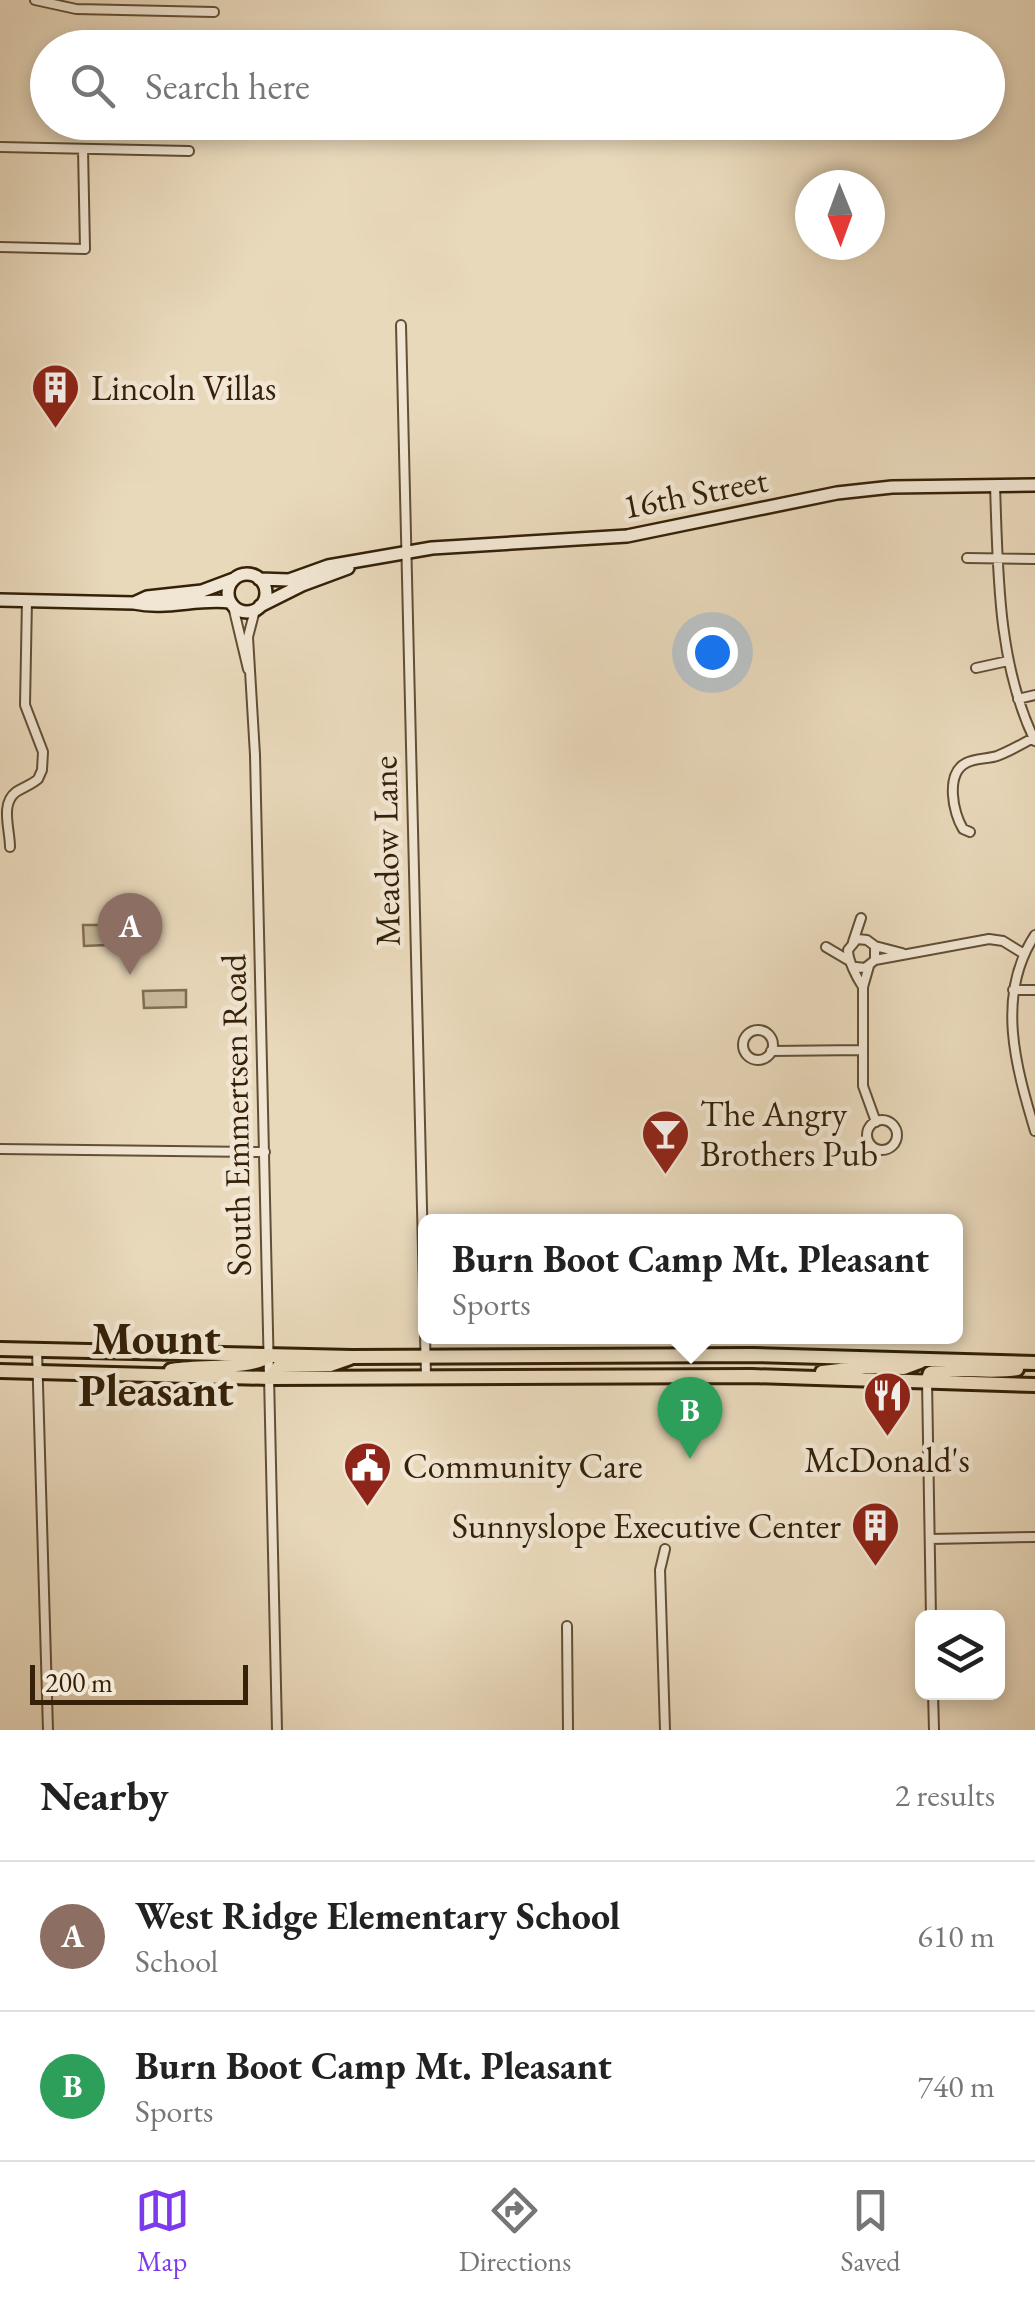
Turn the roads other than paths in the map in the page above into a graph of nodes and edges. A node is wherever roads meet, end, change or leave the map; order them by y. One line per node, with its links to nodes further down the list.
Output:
1 (36, 0): 3 (street)
2 (157, 0): 3 (street)
3 (157, 11): 4 (street)
4 (214, 12)
5 (0, 146): 6 (street)
6 (83, 148): 7 (street); 8 (street)
7 (188, 151)
8 (0, 247)
9 (401, 326): 12 (street, Meadow Lane)
10 (995, 485): 11 (street, 16th Street); 12 (street, 16th Street); 14 (street)
11 (1035, 485)
12 (406, 552): 16 (street, 16th Street); 48 (street, Meadow Lane)
13 (966, 558): 14 (street)
14 (997, 558): 15 (street); 24 (street)
15 (1035, 559)
16 (366, 561): 17 (street, 16th Street); 23 (street, 16th Street)
17 (259, 578): 18 (street, 16th Street); 23 (street)
18 (234, 579): 21 (street, 16th Street); 22 (street)
19 (0, 600): 20 (street, 16th Street)
20 (27, 600): 21 (street, 16th Street); 31 (street)
21 (134, 603): 22 (street, 16th Street)
22 (232, 604): 23 (street, 16th Street); 26 (street, South Emmertsen Road)
23 (258, 608): 26 (street, South Emmertsen Road)
24 (1008, 662): 25 (street); 28 (street)
25 (976, 668)
26 (251, 678): 47 (street, South Emmertsen Road)
27 (1035, 695): 28 (street)
28 (1018, 700): 29 (street)
29 (1034, 739): 30 (street)
30 (970, 832)
31 (10, 847)
32 (1035, 936): 36 (street)
33 (871, 943): 34 (street); 34 (street); 35 (street); 38 (street)
34 (851, 944): 37 (street); 37 (street)
35 (902, 953): 36 (street); 38 (street)
36 (1024, 954): 40 (street)
37 (852, 963): 38 (street); 39 (street)
38 (872, 963): 39 (street)
39 (863, 987): 42 (street)
40 (1013, 990): 41 (street); 45 (street)
41 (1035, 990)
42 (862, 1050): 43 (street); 44 (street)
43 (771, 1052)
44 (876, 1122)
45 (1035, 1132)
46 (0, 1149): 47 (street)
47 (264, 1152): 52 (street, South Emmertsen Road)
48 (422, 1214)
49 (425, 1344): 53 (street, Meadow Lane)
50 (0, 1349): 51 (main road)
51 (37, 1350): 52 (main road); 58 (street)
52 (270, 1355): 54 (main road); 59 (main road); 62 (street, South Emmertsen Road)
53 (425, 1355): 54 (main road); 55 (main road); 60 (street, Meadow Lane)
54 (352, 1357): 62 (main road)
55 (926, 1360): 56 (main road); 61 (main road); 63 (street)
56 (1035, 1364): 63 (main road)
57 (0, 1371): 58 (main road)
58 (37, 1372): 59 (main road); 71 (street)
59 (144, 1375): 62 (main road)
60 (426, 1376): 61 (main road); 62 (main road)
61 (785, 1377): 63 (main road)
62 (270, 1378): 72 (street, South Emmertsen Road)
63 (927, 1382): 64 (main road); 66 (street)
64 (1035, 1382)
65 (1035, 1537): 66 (street)
66 (930, 1539): 68 (street)
67 (664, 1549): 74 (street)
68 (932, 1610)
69 (568, 1626): 73 (street)
70 (933, 1700): 75 (street)
71 (48, 1730)
72 (277, 1730)
73 (568, 1730)
74 (664, 1730)
75 (934, 1730)

